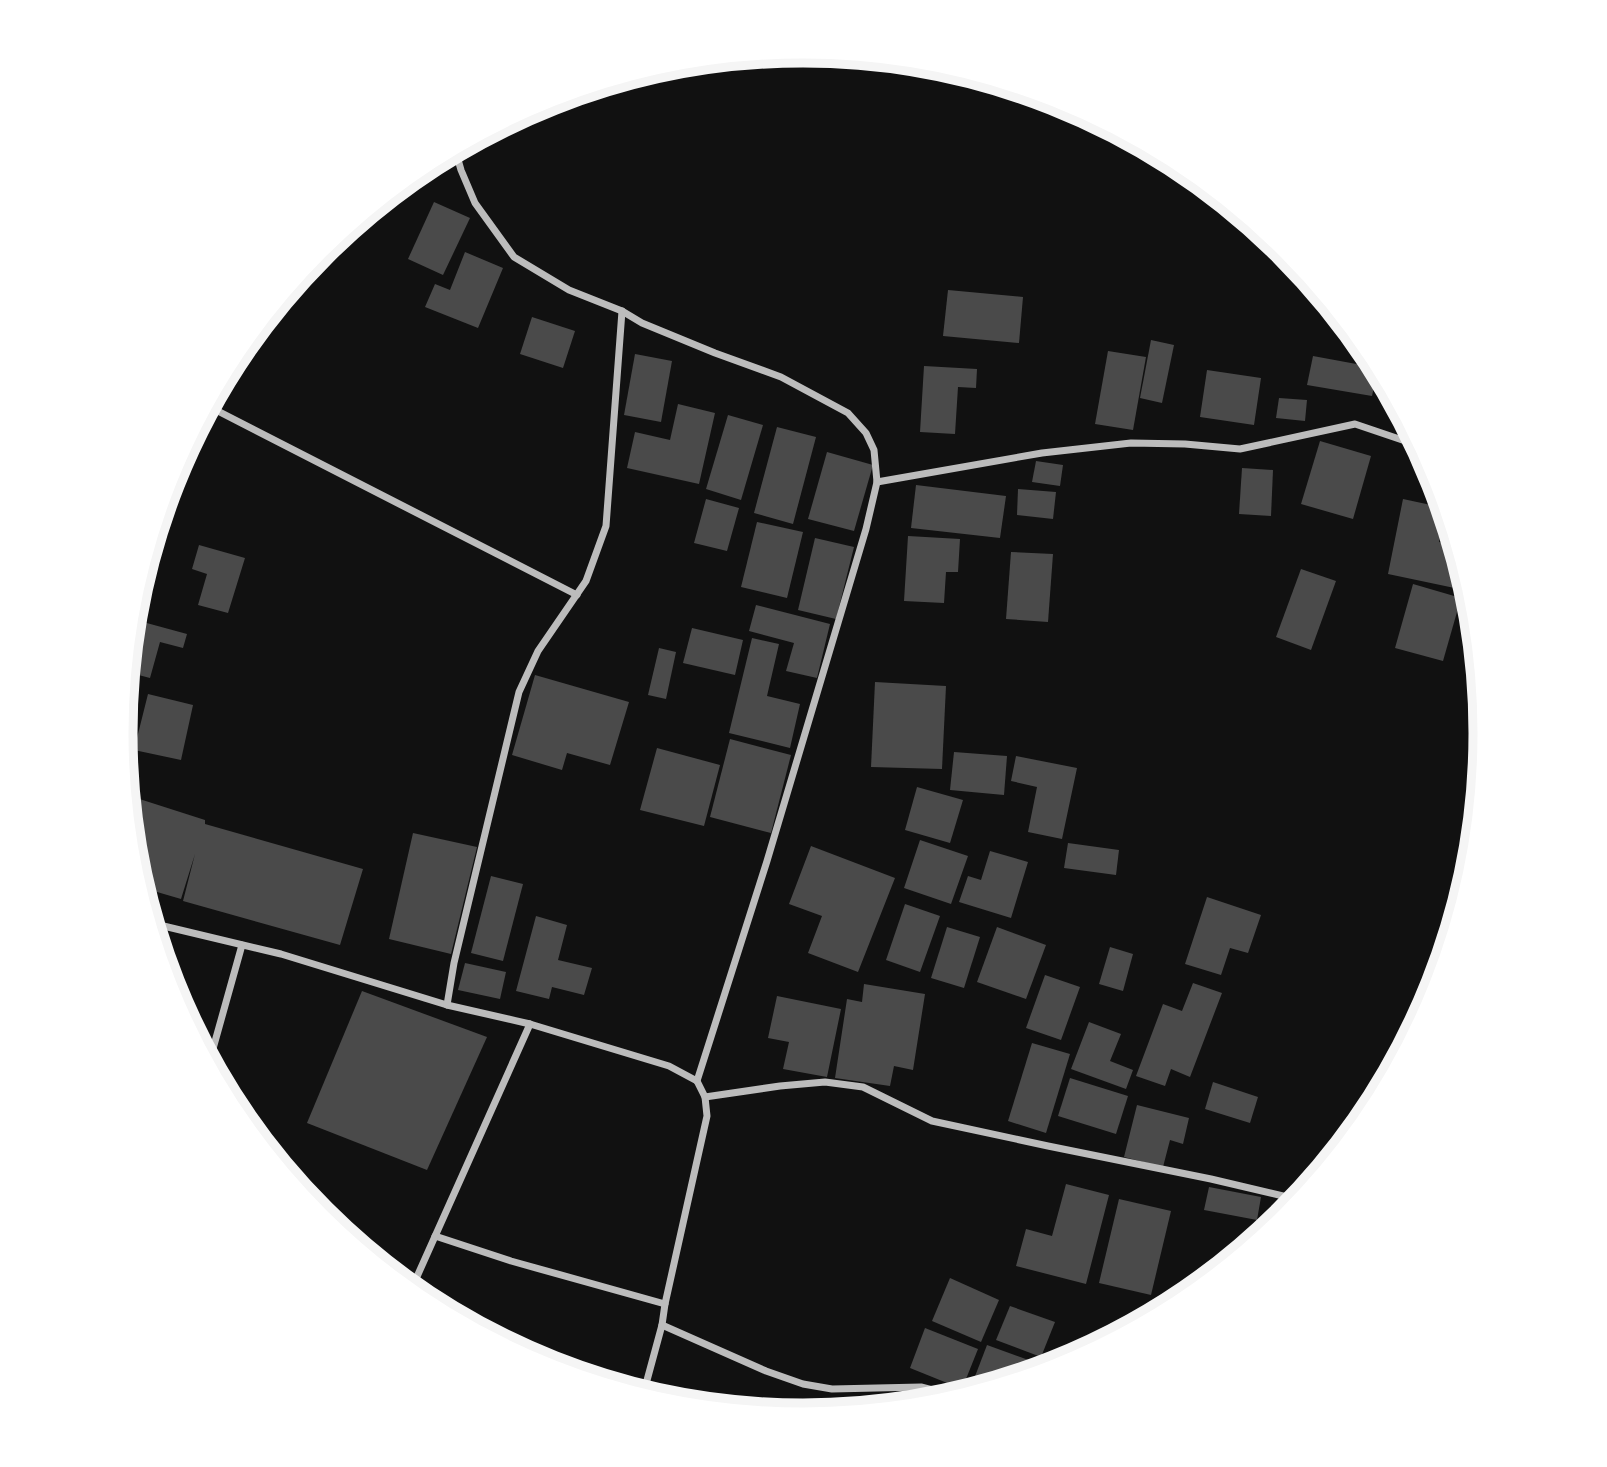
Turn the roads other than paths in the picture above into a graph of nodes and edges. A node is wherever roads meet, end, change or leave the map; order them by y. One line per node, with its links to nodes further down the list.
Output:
1 (458, 159): 2 (street)
2 (622, 311): 5 (street); 6 (street)
3 (216, 410): 6 (street)
4 (1407, 442): 5 (street)
5 (877, 482): 12 (street)
6 (577, 595): 9 (street)
7 (162, 926): 8 (street)
8 (242, 945): 9 (street); 11 (street)
9 (447, 1005): 10 (street)
10 (530, 1024): 12 (street); 15 (street)
11 (213, 1050)
12 (697, 1081): 13 (street)
13 (705, 1097): 14 (street); 17 (street)
14 (1288, 1197)
15 (435, 1236): 16 (street); 17 (street)
16 (416, 1280)
17 (664, 1304): 18 (street)
18 (662, 1325): 19 (street); 20 (street)
19 (646, 1385)
20 (935, 1391)

